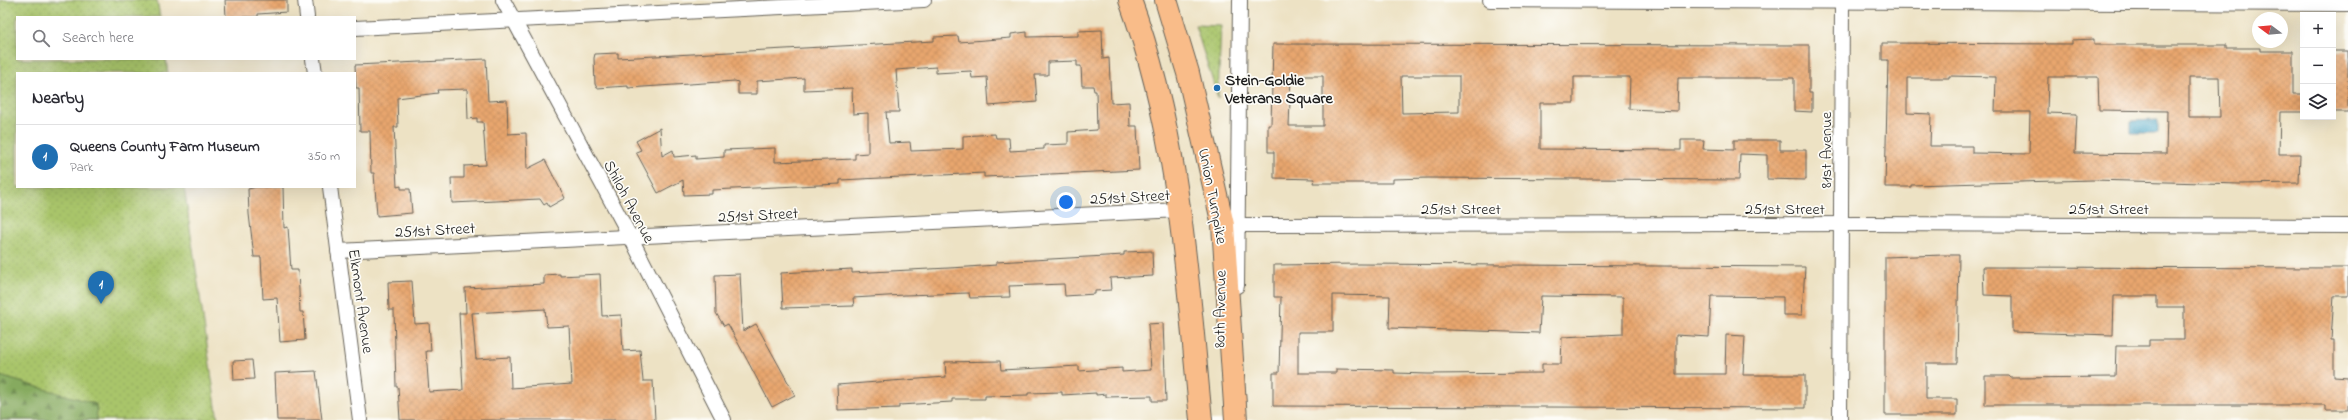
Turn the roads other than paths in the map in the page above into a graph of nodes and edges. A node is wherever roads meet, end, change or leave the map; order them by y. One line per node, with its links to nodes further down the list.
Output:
1 (305, 0): 10 (street)
2 (503, 0): 11 (street, Shiloh Avenue)
3 (924, 0): 11 (street)
4 (1130, 0): 16 (main road, Union Turnpike)
5 (1166, 0): 18 (main road, Union Turnpike)
6 (1240, 0): 18 (street)
7 (1490, 0): 8 (street)
8 (1842, 1): 9 (street); 17 (street, 81st Avenue)
9 (2348, 4)
10 (307, 16)
11 (514, 20): 12 (street); 20 (street, Shiloh Avenue)
12 (356, 28)
13 (313, 60): 14 (street)
14 (315, 72)
15 (330, 188): 21 (street, Elkmont Avenue)
16 (1180, 210): 20 (street, 251st Street); 25 (main road, Union Turnpike)
17 (1841, 224): 18 (street, 251st Street); 19 (street, 251st Street); 26 (street, 81st Avenue)
18 (1230, 225): 22 (main road, Union Turnpike)
19 (2348, 226)
20 (631, 238): 21 (street, 251st Street); 24 (street, Shiloh Avenue)
21 (338, 251): 23 (street, Elkmont Avenue)
22 (1236, 411)
23 (360, 420)
24 (724, 420)
25 (1201, 420)
26 (1840, 420)

